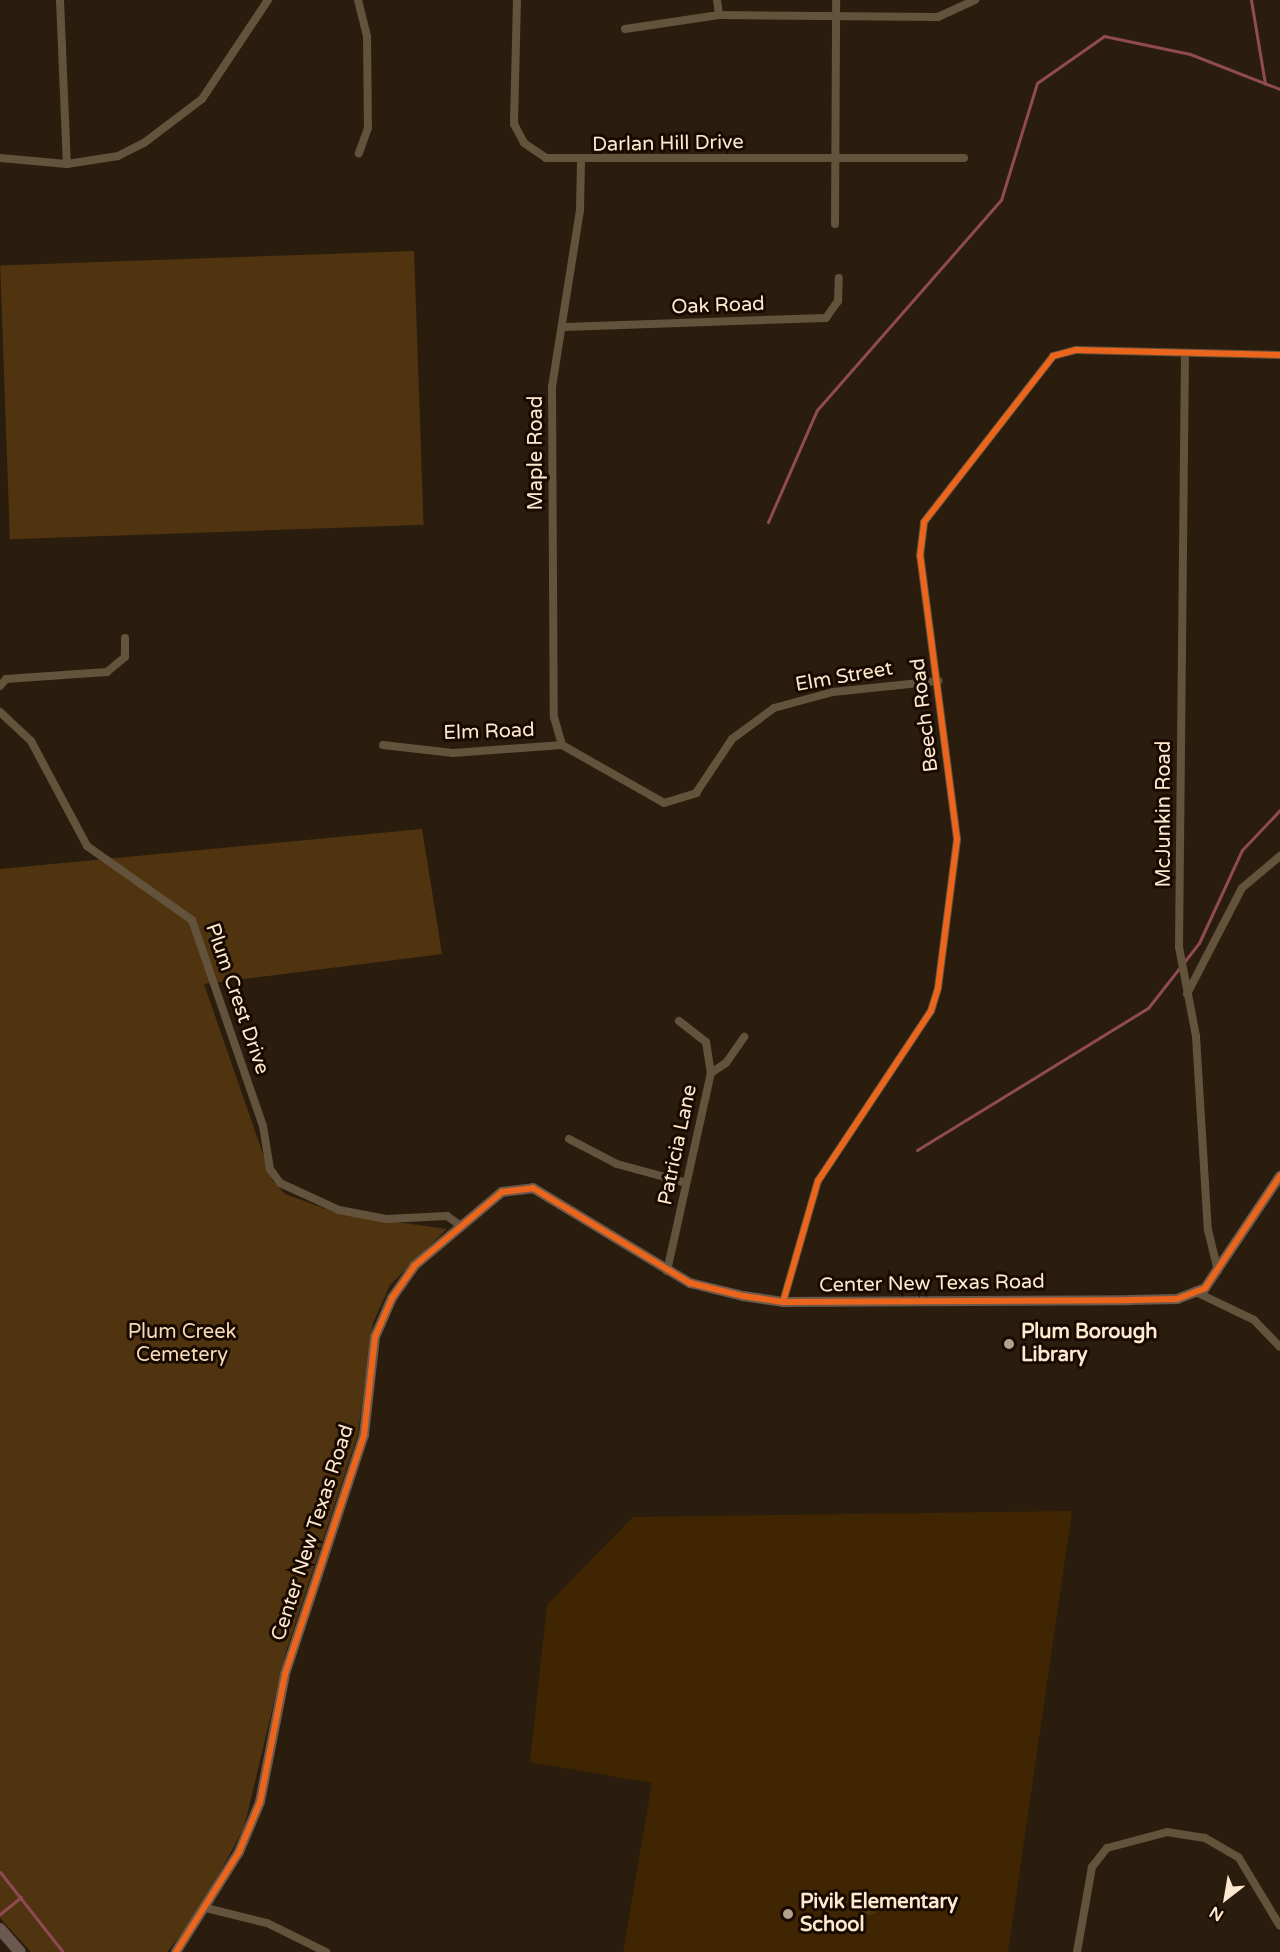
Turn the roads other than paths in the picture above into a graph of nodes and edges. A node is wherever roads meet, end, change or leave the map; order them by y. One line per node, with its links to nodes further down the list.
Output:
1 (60, 0): 16 (street)
2 (267, 0): 16 (street)
3 (358, 0): 11 (street)
4 (517, 0): 15 (street, Darlan Hill Drive)
5 (717, 0): 8 (street)
6 (836, 0): 9 (street)
7 (975, 0): 9 (street)
8 (719, 15): 9 (street); 10 (street)
9 (836, 16): 14 (street)
10 (625, 29)
11 (358, 153)
12 (0, 158): 16 (street)
13 (964, 158): 14 (street, Darlan Hill Drive)
14 (838, 159): 15 (street, Darlan Hill Drive); 17 (street)
15 (581, 162): 19 (street, Maple Road)
16 (67, 164)
17 (835, 224)
18 (839, 278): 19 (street, Oak Road)
19 (565, 327): 27 (street, Maple Road)
20 (1185, 353): 21 (street, Beech Road); 23 (street, Beech Road); 29 (street, McJunkin Road)
21 (1280, 354)
22 (125, 638): 24 (street)
23 (938, 681): 27 (street, Elm Street); 40 (street, Beech Road)
24 (0, 686)
25 (0, 712): 36 (street, Plum Crest Drive)
26 (383, 745): 27 (street, Elm Road)
27 (562, 745)
28 (1280, 856): 29 (street)
29 (1187, 994): 38 (street, McJunkin Road)
30 (679, 1021): 32 (street)
31 (744, 1037): 32 (street, Patricia Lane)
32 (711, 1073): 35 (street, Patricia Lane)
33 (568, 1138): 35 (street)
34 (1280, 1176): 38 (street)
35 (683, 1182): 37 (street, Patricia Lane)
36 (460, 1225): 37 (street, Center New Texas Road); 42 (street, Center New Texas Road)
37 (667, 1271): 40 (street, Center New Texas Road)
38 (1218, 1273): 39 (street)
39 (1198, 1293): 40 (street, Center New Texas Road); 41 (street)
40 (783, 1302)
41 (1280, 1347)
42 (206, 1908): 46 (street, Center New Texas Road); 47 (street)
43 (1280, 1926): 48 (street)
44 (0, 1929): 45 (main road)
45 (20, 1952)
46 (176, 1952)
47 (326, 1952)
48 (1077, 1952)

